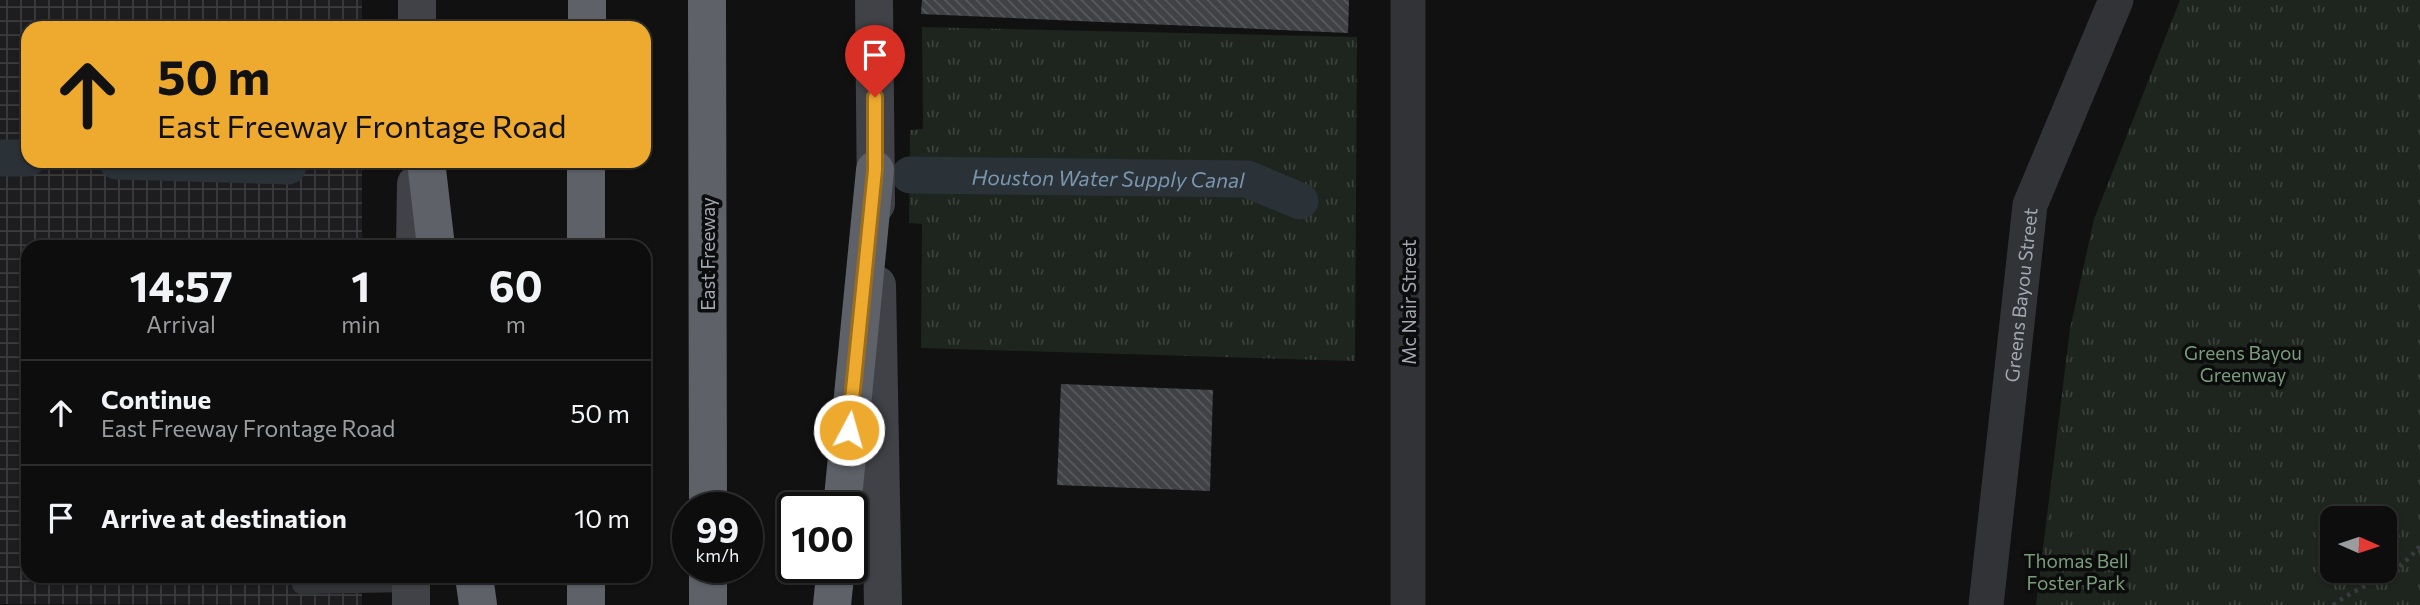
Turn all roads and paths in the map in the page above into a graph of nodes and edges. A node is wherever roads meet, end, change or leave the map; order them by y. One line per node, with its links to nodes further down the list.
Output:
1 (417, 0): 7 (main road)
2 (587, 0): 8 (highway)
3 (707, 0): 16 (highway, East Freeway)
4 (874, 0): 12 (main road)
5 (1408, 0): 30 (street, Mc Nair Street)
6 (2116, 0): 31 (street, Greens Bayou Street)
7 (417, 21)
8 (587, 21)
9 (416, 168): 13 (main road)
10 (427, 168): 14 (highway)
11 (586, 168): 15 (highway)
12 (875, 170): 17 (highway); 29 (main road)
13 (415, 240)
14 (435, 240)
15 (586, 240)
16 (708, 492)
17 (844, 492)
18 (2420, 545): 32 (path)
19 (301, 583): 24 (lane)
20 (475, 583): 25 (highway)
21 (586, 583): 26 (highway)
22 (708, 583): 27 (highway)
23 (834, 583): 28 (highway)
24 (411, 588)
25 (478, 605)
26 (586, 605)
27 (708, 605)
28 (832, 605)
29 (883, 605)
30 (1408, 605)
31 (1986, 605)
32 (2333, 605)

